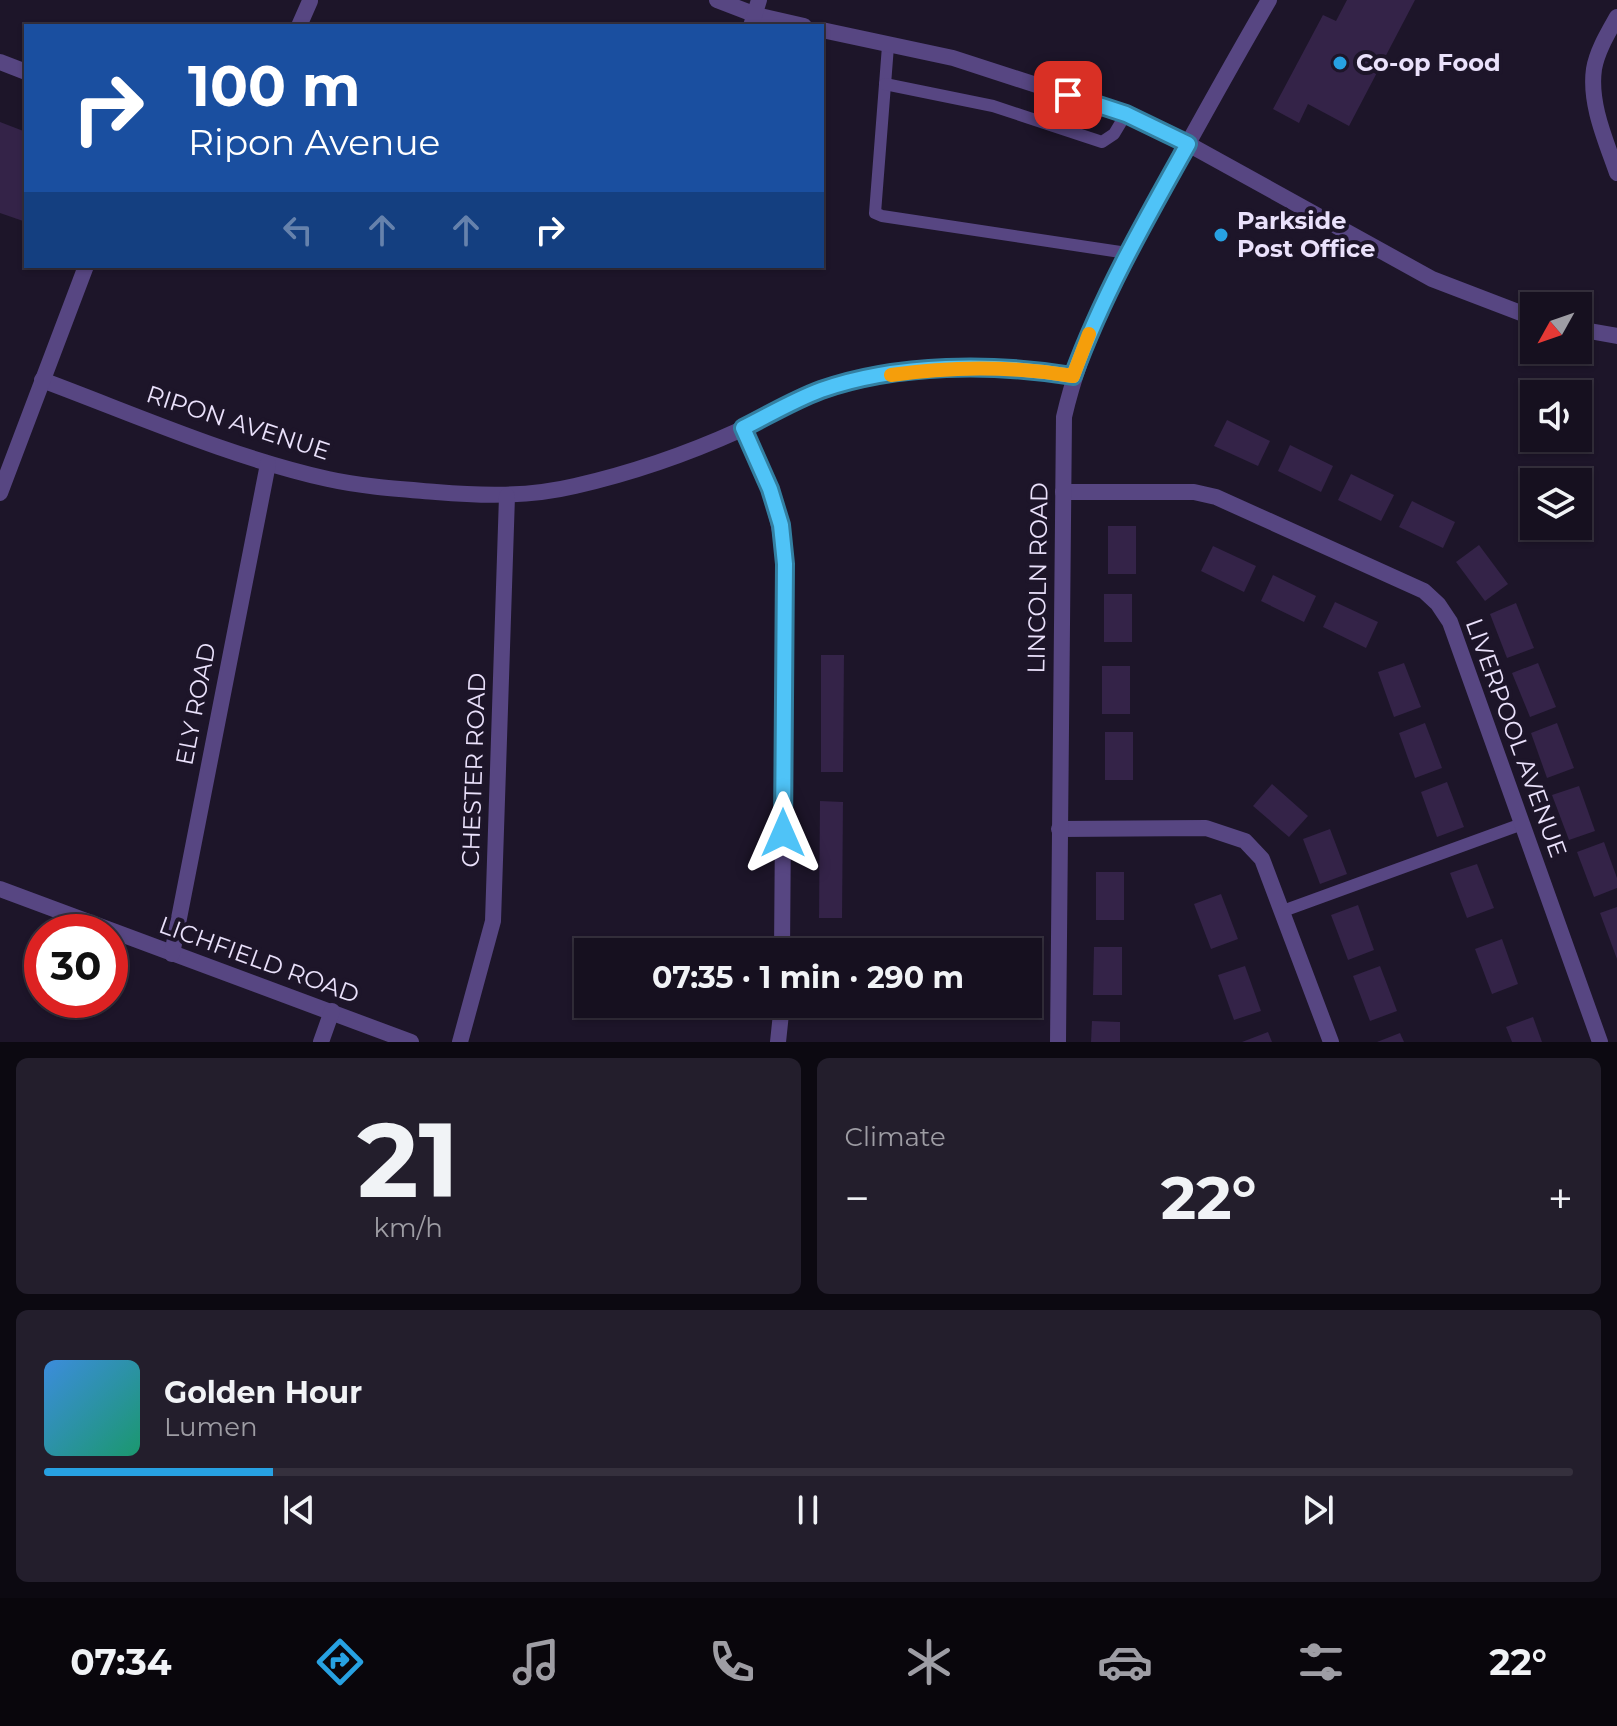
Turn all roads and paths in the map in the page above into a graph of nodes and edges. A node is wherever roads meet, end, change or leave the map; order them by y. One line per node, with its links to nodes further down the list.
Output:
1 (717, 0): 4 (street)
2 (1269, 0): 14 (street, LINCOLN ROAD)
3 (310, 1): 6 (street)
4 (756, 14): 7 (street)
5 (1617, 17): 15 (street)
6 (300, 24)
7 (796, 24)
8 (824, 30): 9 (street)
9 (888, 46): 12 (lane); 13 (street)
10 (0, 62): 11 (street)
11 (24, 71)
12 (885, 84): 13 (lane); 16 (lane)
13 (1126, 114): 14 (street)
14 (1188, 144): 16 (street, LINCOLN ROAD); 18 (street)
15 (1617, 173)
16 (1127, 253): 21 (street, LINCOLN ROAD)
17 (85, 268): 22 (street)
18 (1520, 313)
19 (1592, 332): 20 (street)
20 (1617, 336)
21 (1073, 376): 23 (street, RIPON AVENUE); 25 (street, LINCOLN ROAD)
22 (42, 380): 24 (street, RIPON AVENUE); 26 (street)
23 (743, 428): 27 (street, RIPON AVENUE); 32 (street)
24 (268, 464): 27 (street, RIPON AVENUE); 33 (street, ELY ROAD)
25 (1063, 492): 28 (street, LIVERPOOL AVENUE); 29 (street, LINCOLN ROAD)
26 (0, 493)
27 (507, 496): 38 (street, CHESTER ROAD)
28 (1522, 824): 31 (lane); 42 (street, LIVERPOOL AVENUE)
29 (1059, 829): 31 (street); 40 (street, LINCOLN ROAD)
30 (0, 889): 33 (street, LICHFIELD ROAD)
31 (1283, 911): 41 (street)
32 (782, 938)
33 (172, 954): 34 (street, LICHFIELD ROAD)
34 (332, 1011): 36 (street); 37 (street, LICHFIELD ROAD)
35 (781, 1018): 39 (street)
36 (321, 1042)
37 (411, 1042)
38 (460, 1042)
39 (778, 1042)
40 (1058, 1042)
41 (1331, 1042)
42 (1600, 1042)

